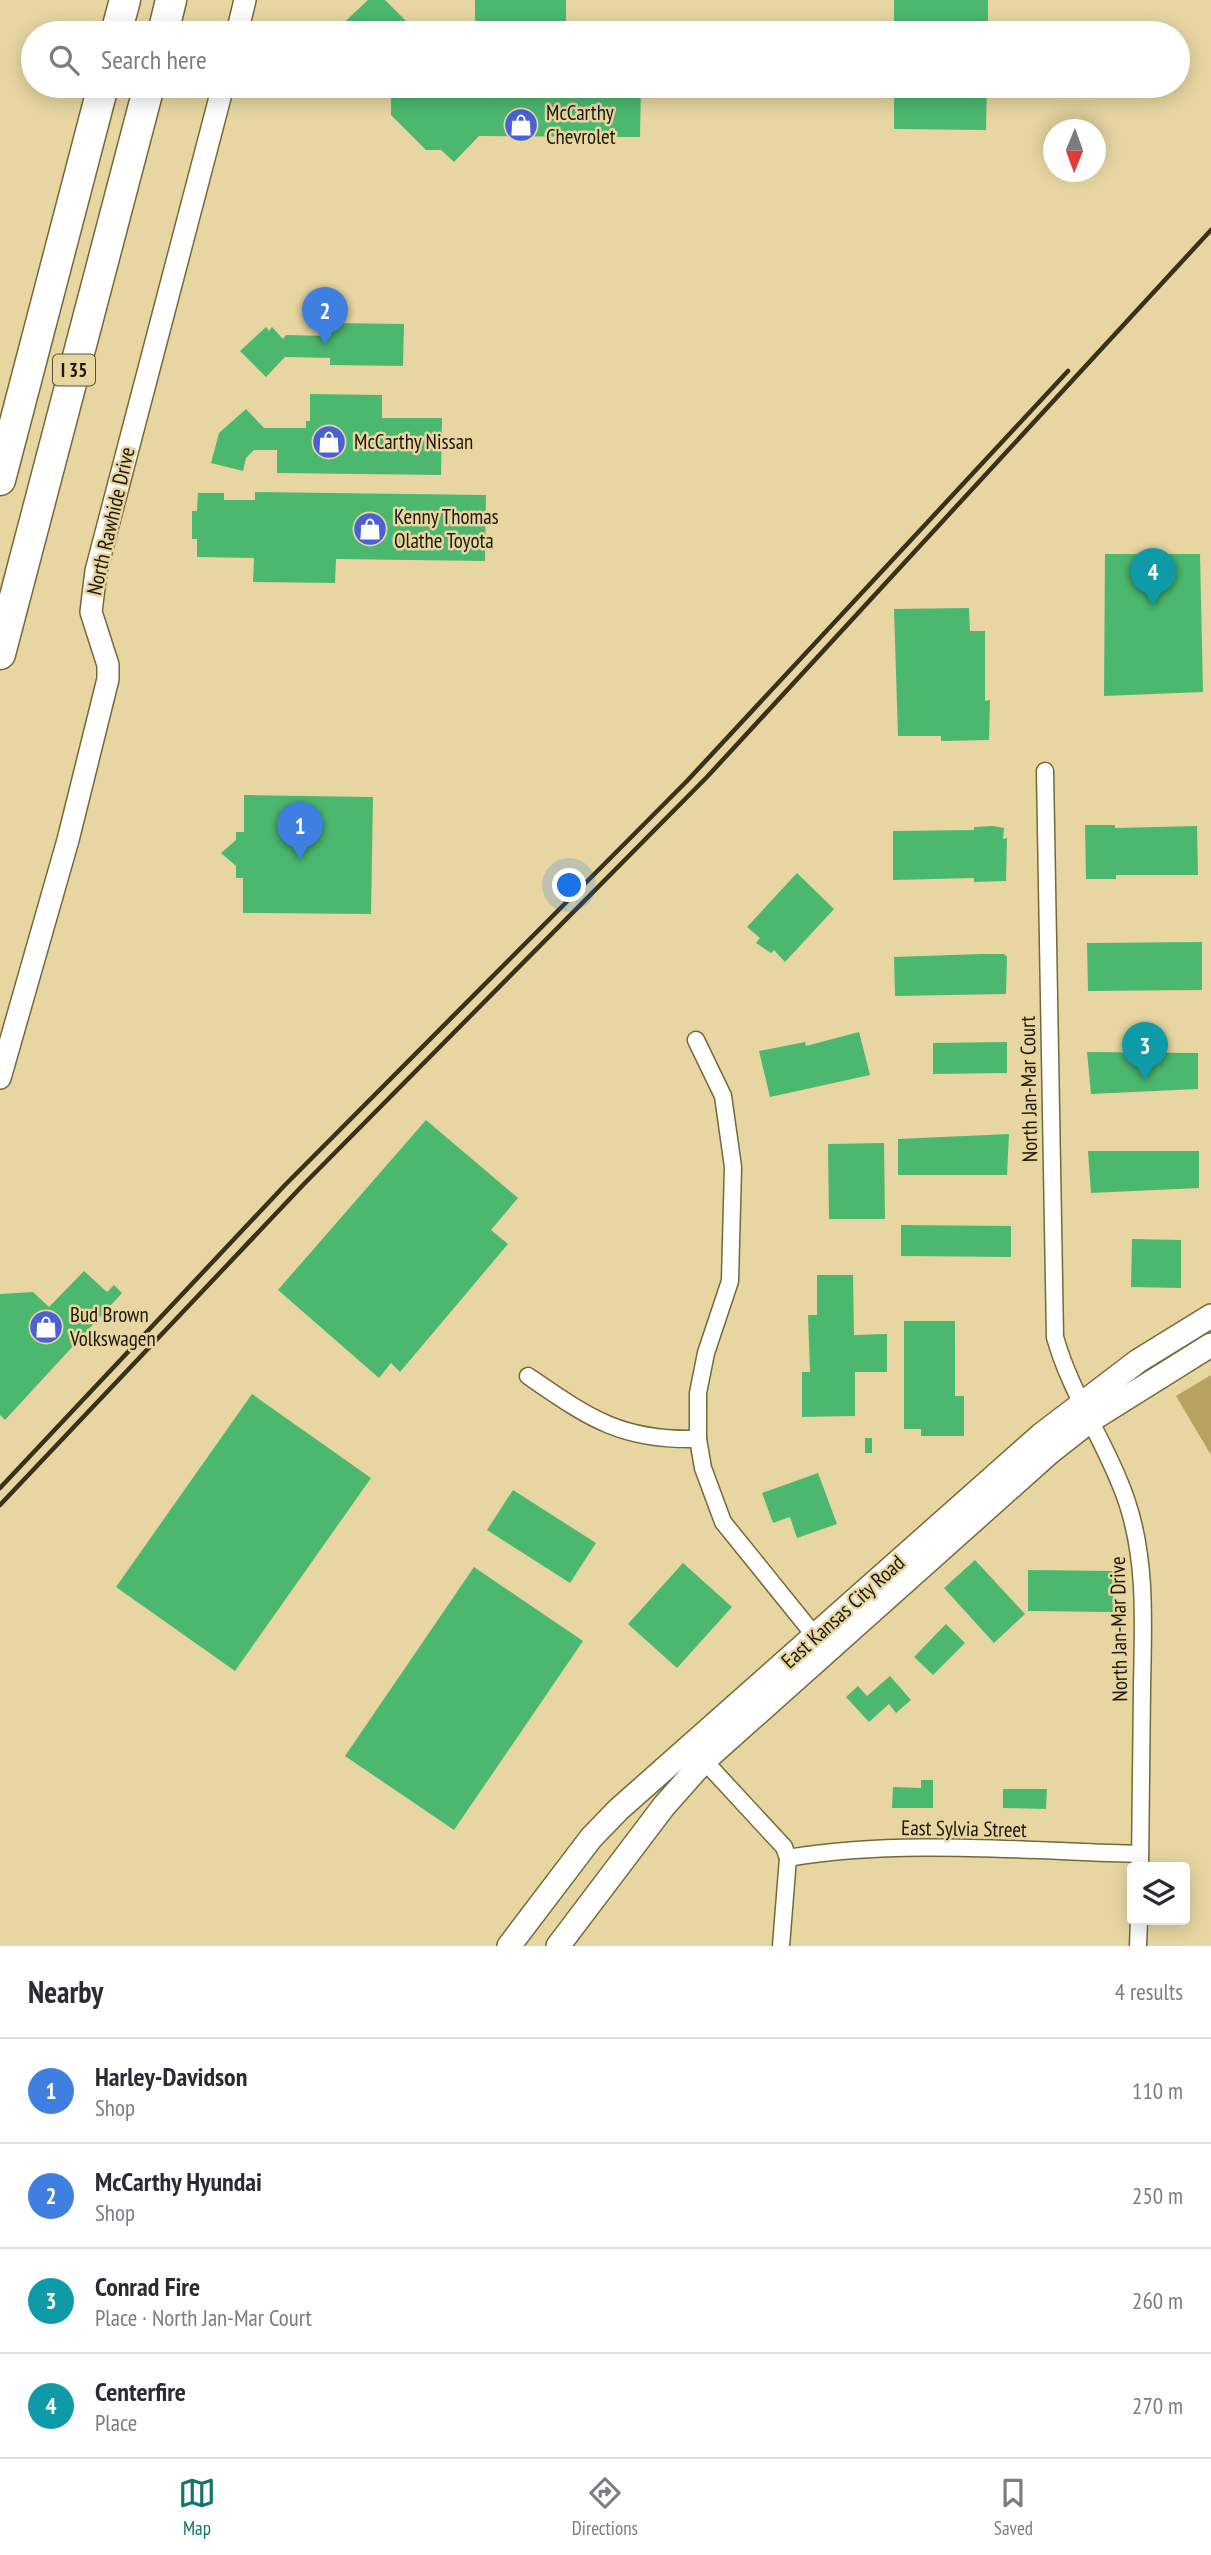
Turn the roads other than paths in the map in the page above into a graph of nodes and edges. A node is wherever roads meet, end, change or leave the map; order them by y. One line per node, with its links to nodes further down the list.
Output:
1 (125, 0): 4 (highway)
2 (172, 0): 5 (highway)
3 (245, 0): 6 (street)
4 (119, 21)
5 (166, 21)
6 (240, 21)
7 (100, 98): 10 (highway, I 35)
8 (146, 98): 11 (highway, I 35)
9 (220, 98): 14 (street, North Rawhide Drive)
10 (0, 480)
11 (0, 654)
12 (1045, 771): 18 (street, North Jan-Mar Court)
13 (696, 1040): 19 (street)
14 (0, 1078)
15 (1211, 1316): 18 (main road, East Kansas City Road)
16 (1211, 1345): 18 (main road, East Kansas City Road)
17 (528, 1376): 19 (street)
18 (1087, 1410): 20 (main road, East Kansas City Road); 23 (street, North Jan-Mar Drive)
19 (698, 1439): 20 (street)
20 (821, 1643): 21 (main road, East Kansas City Road)
21 (698, 1754): 22 (street); 25 (main road, East Kansas City Road); 26 (main road, East Kansas City Road)
22 (788, 1858): 23 (street, East Sylvia Street); 27 (street)
23 (1140, 1860)
24 (1139, 1925): 28 (street)
25 (509, 1946)
26 (558, 1946)
27 (781, 1946)
28 (1138, 1946)

